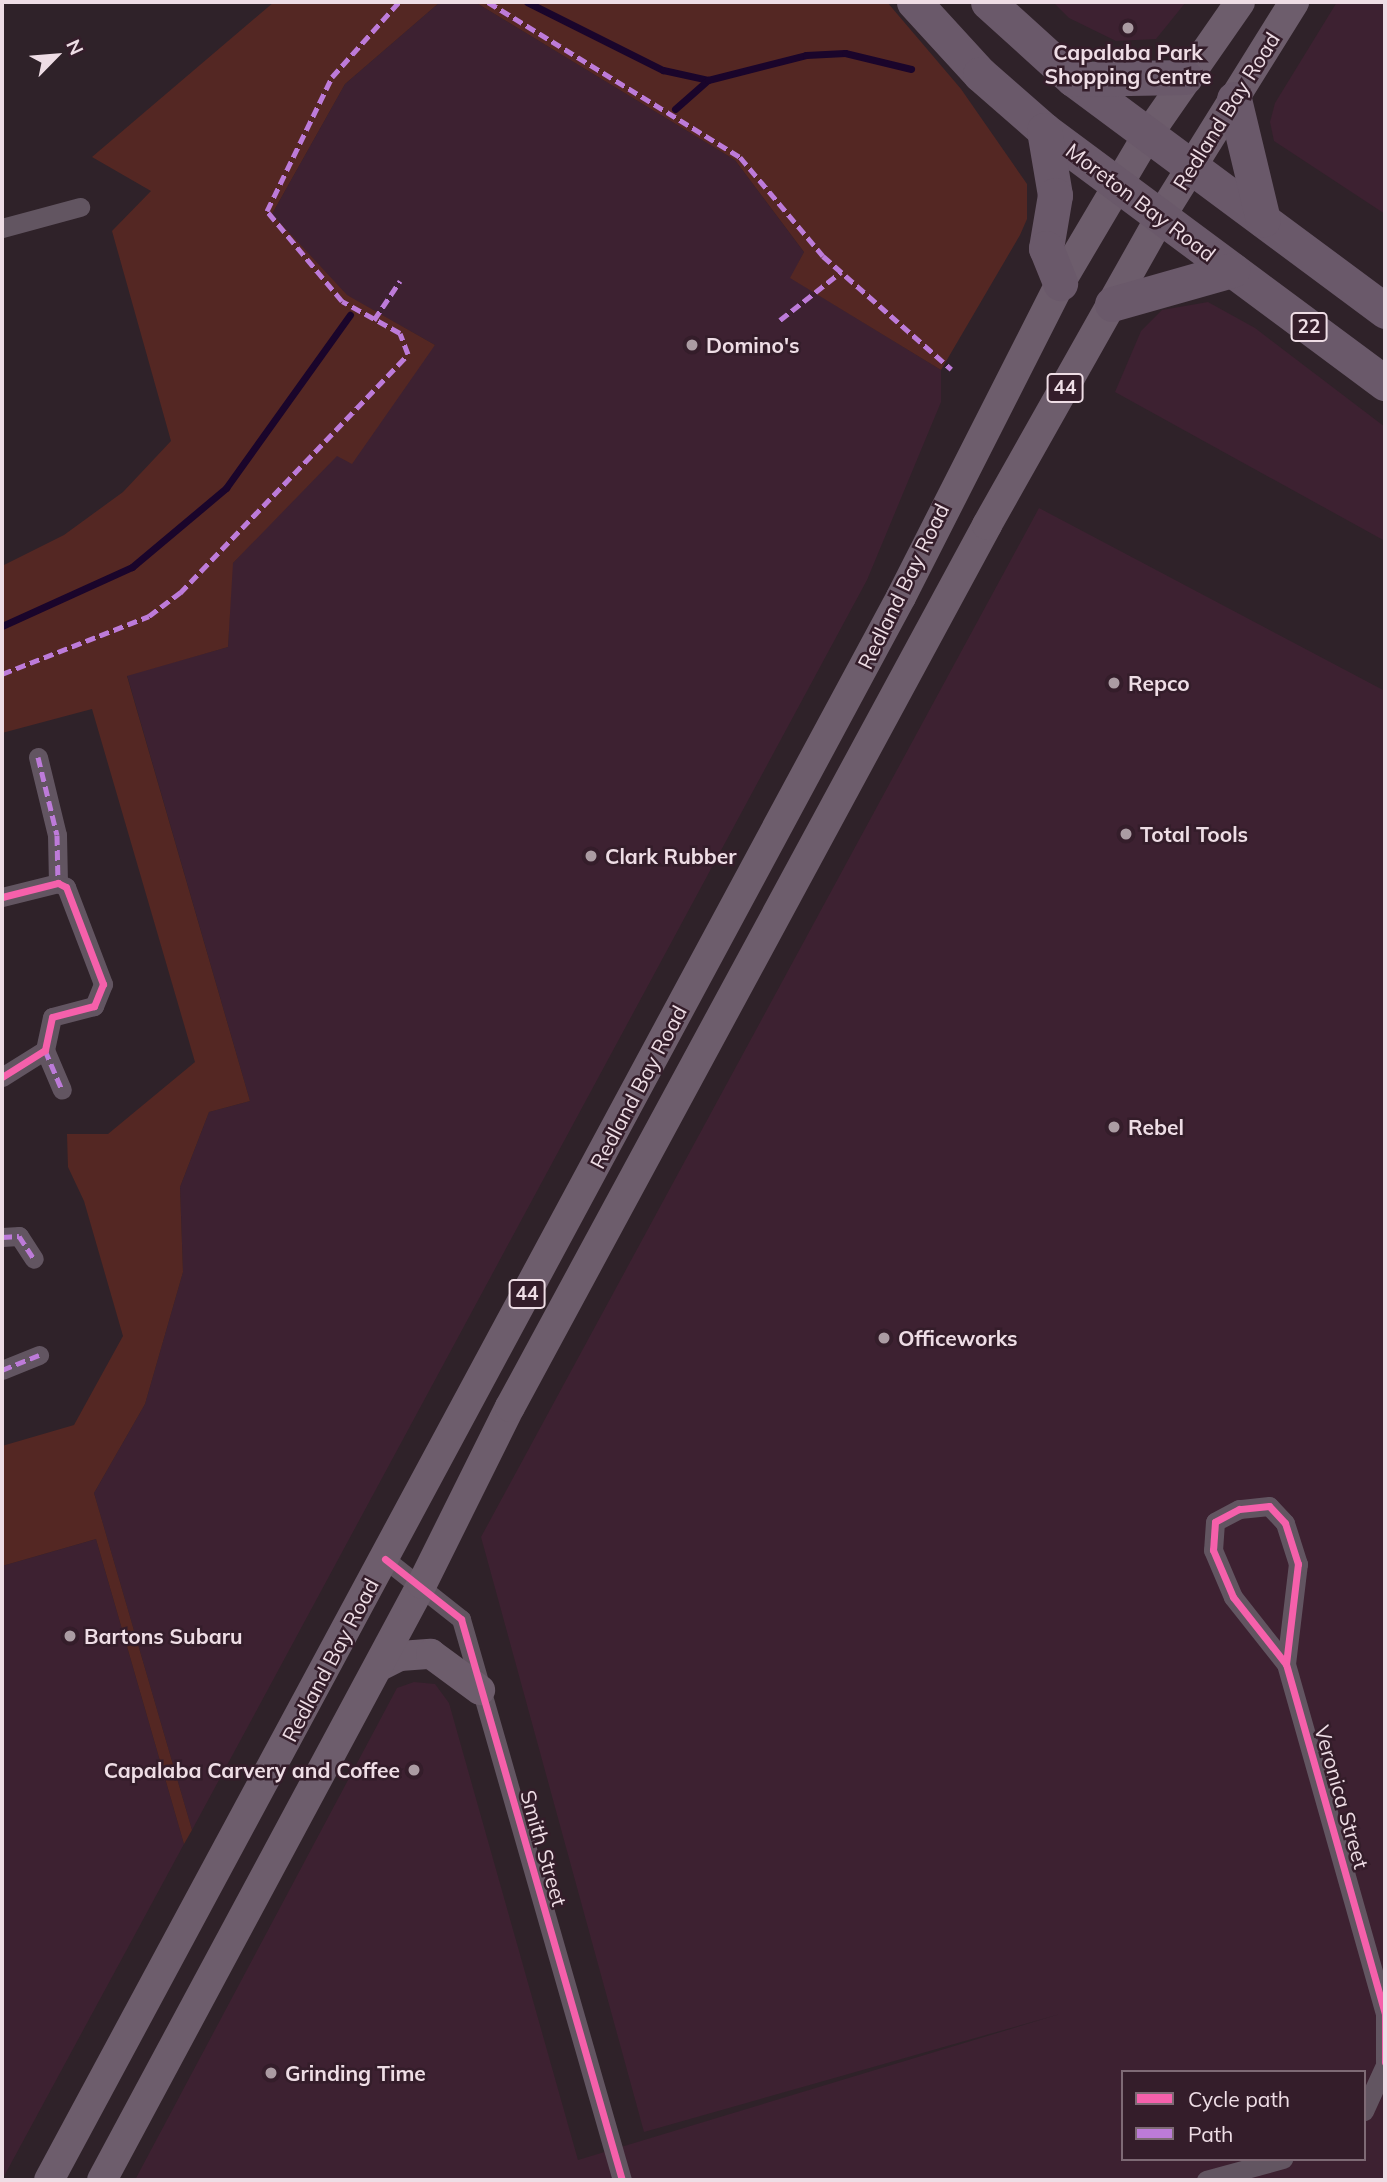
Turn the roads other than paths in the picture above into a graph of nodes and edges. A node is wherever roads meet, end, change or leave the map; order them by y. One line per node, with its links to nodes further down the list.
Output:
1 (914, 2): 8 (highway, Moreton Bay Road / 22)
2 (988, 2): 6 (highway)
3 (1240, 2): 5 (main road, Redland Bay Road / 44)
4 (1294, 2): 7 (main road, Redland Bay Road / 44)
5 (1185, 78): 6 (highway); 9 (main road, Redland Bay Road / 44)
6 (1073, 79): 9 (highway)
7 (1234, 99): 10 (main road, Redland Bay Road / 44); 14 (highway)
8 (1044, 130): 11 (highway, Moreton Bay Road / 22); 17 (highway)
9 (1147, 136): 10 (highway); 11 (main road, Redland Bay Road / 44)
10 (1190, 168): 13 (main road, Redland Bay Road / 44); 14 (highway)
11 (1117, 184): 13 (highway, Moreton Bay Road / 22); 17 (main road, Redland Bay Road / 44)
12 (80, 208): 15 (street)
13 (1161, 216): 16 (highway, Moreton Bay Road / 22); 18 (main road, Redland Bay Road / 44)
14 (1263, 220): 19 (highway)
15 (2, 228)
16 (1232, 270): 18 (highway); 20 (highway, Moreton Bay Road / 22)
17 (1060, 283): 22 (main road, Redland Bay Road / 44)
18 (1112, 304): 23 (main road, Redland Bay Road / 44)
19 (1385, 312)
20 (1385, 383)
21 (38, 757): 24 (street)
22 (776, 830): 23 (main road); 33 (main road, Redland Bay Road / 44)
23 (812, 849): 34 (main road, Redland Bay Road / 44)
24 (58, 883): 25 (street); 26 (street)
25 (2, 897)
26 (45, 1050): 27 (street); 28 (street)
27 (2, 1077)
28 (62, 1090)
29 (2, 1237): 30 (street)
30 (34, 1259)
31 (38, 1355): 32 (street)
32 (2, 1370)
33 (385, 1559): 34 (street, Smith Street); 41 (main road, Redland Bay Road / 44)
34 (422, 1584): 36 (main road, Redland Bay Road / 44); 37 (street, Smith Street)
35 (1286, 1664): 35 (street, Veronica Street); 38 (street, Veronica Street)
36 (378, 1667): 37 (main road); 42 (main road, Redland Bay Road / 44)
37 (480, 1690): 43 (street, Smith Street)
38 (1385, 2064): 39 (street, Veronica Street)
39 (1366, 2107)
40 (1276, 2161): 44 (street)
41 (50, 2180)
42 (102, 2180)
43 (622, 2180)
44 (1206, 2180)

